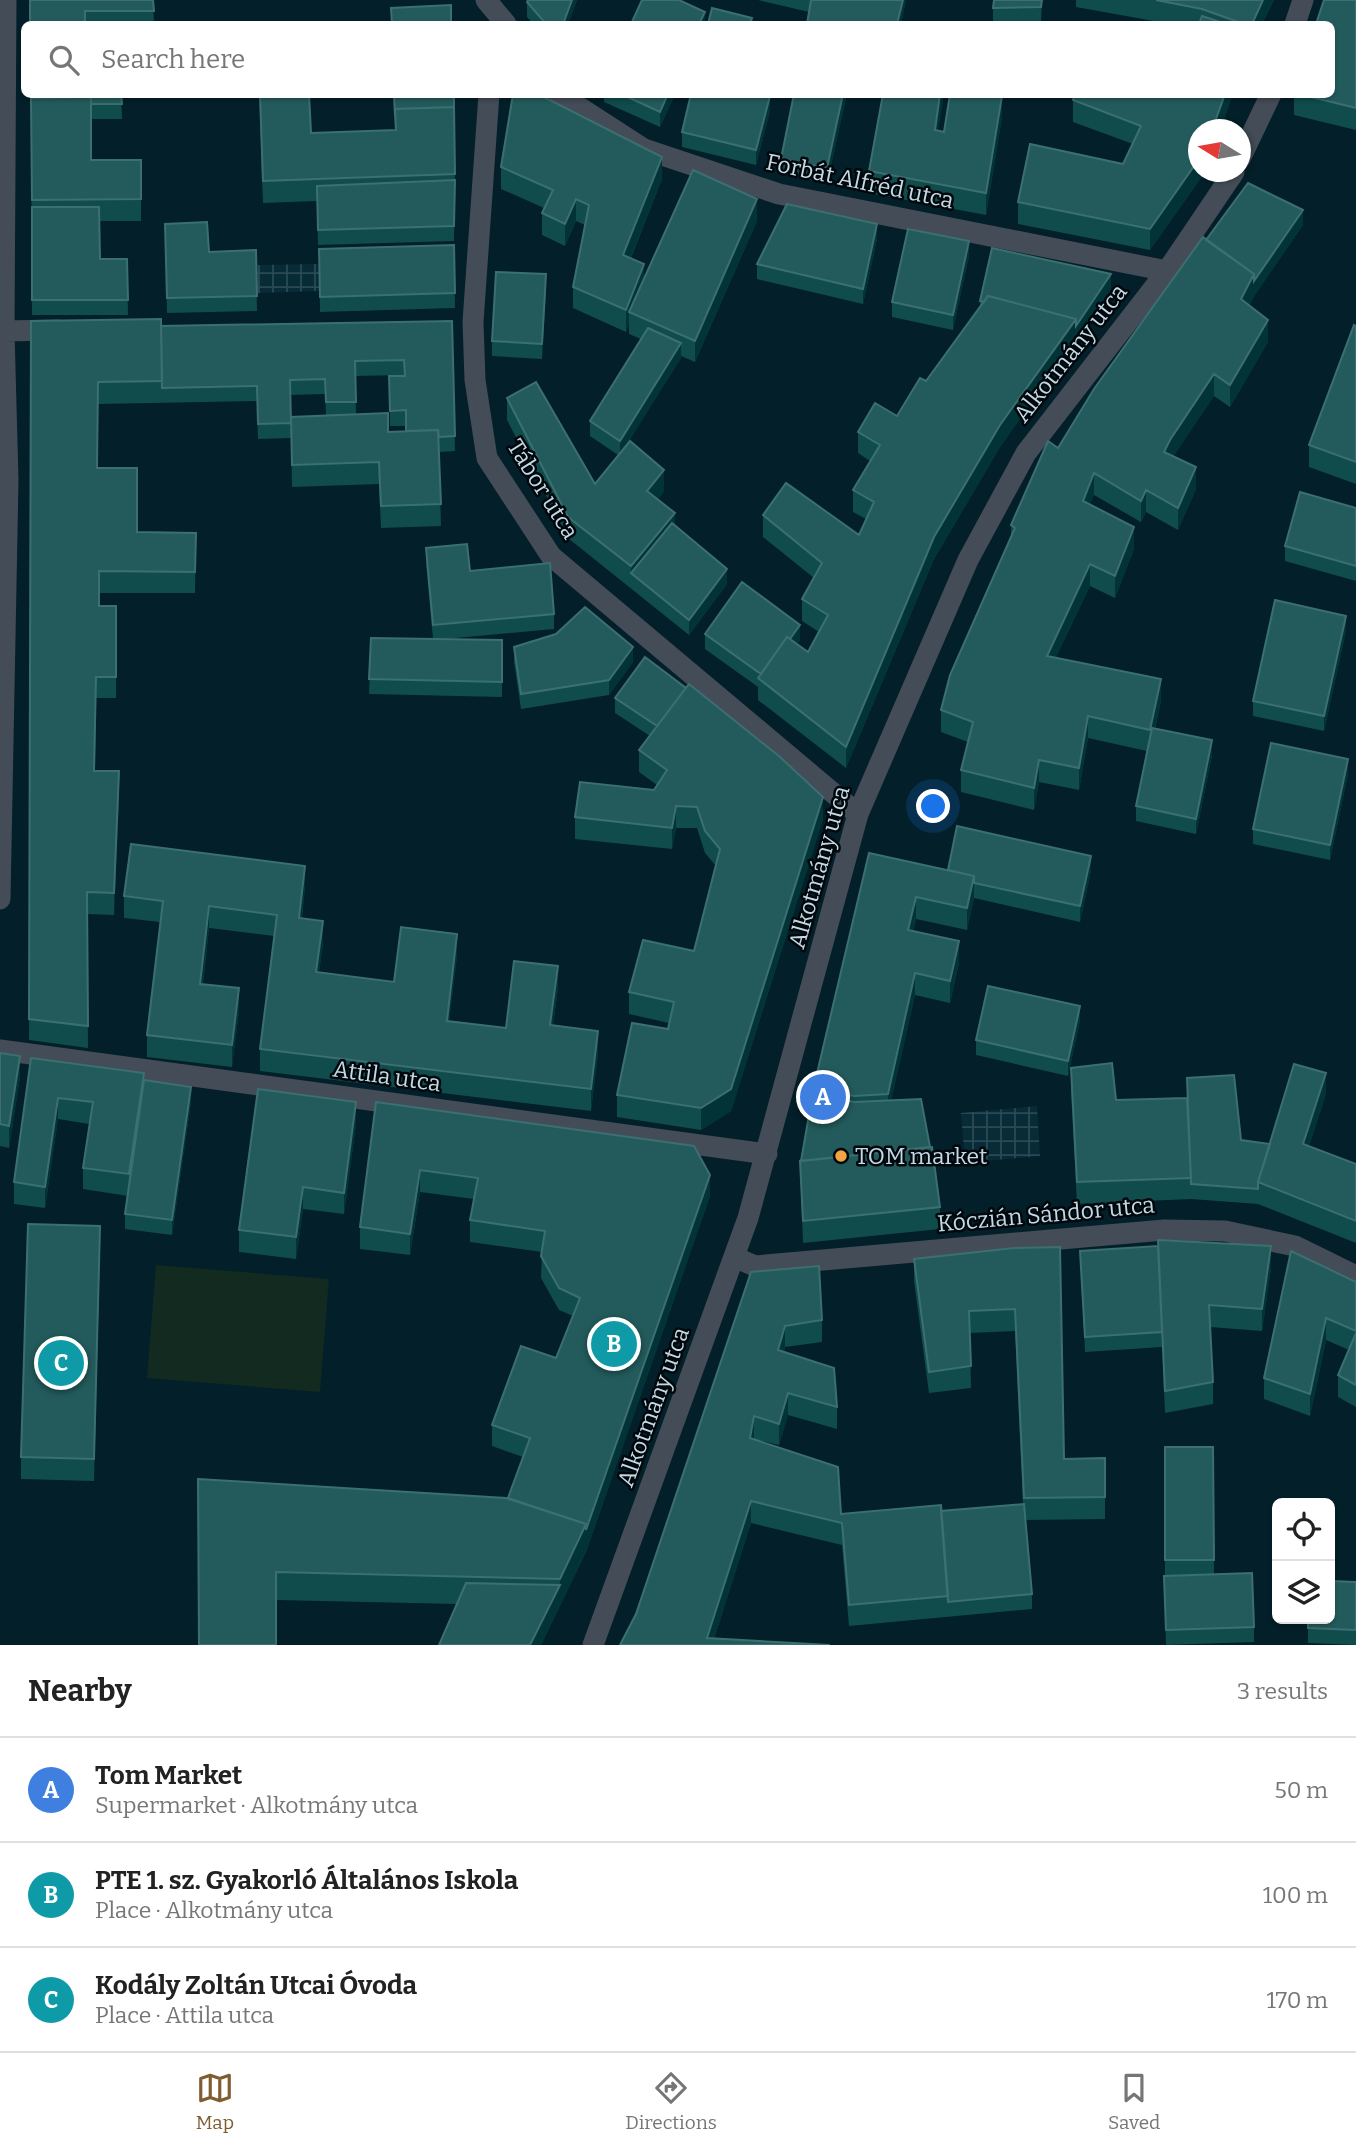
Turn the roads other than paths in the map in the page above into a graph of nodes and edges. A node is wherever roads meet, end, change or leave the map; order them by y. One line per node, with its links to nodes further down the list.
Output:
1 (6, 0): 15 (street)
2 (486, 0): 4 (street)
3 (1303, 0): 5 (street)
4 (502, 21)
5 (1296, 21)
6 (489, 98): 12 (street, Tábor utca)
7 (565, 98): 11 (street, Forbát Alfréd utca)
8 (1269, 98): 9 (street)
9 (1251, 137)
10 (1227, 182): 11 (street, Alkotmány utca)
11 (1167, 271): 16 (street, Alkotmány utca)
12 (473, 322): 13 (street); 16 (street, Tábor utca)
13 (446, 323)
14 (73, 330): 15 (street)
15 (4, 331): 17 (street)
16 (858, 814): 19 (street, Alkotmány utca)
17 (0, 899)
18 (0, 1050): 19 (street, Attila utca)
19 (767, 1154): 20 (street, Alkotmány utca)
20 (734, 1257): 21 (street, Kóczián Sándor utca); 22 (street, Alkotmány utca)
21 (1356, 1276)
22 (593, 1645)

